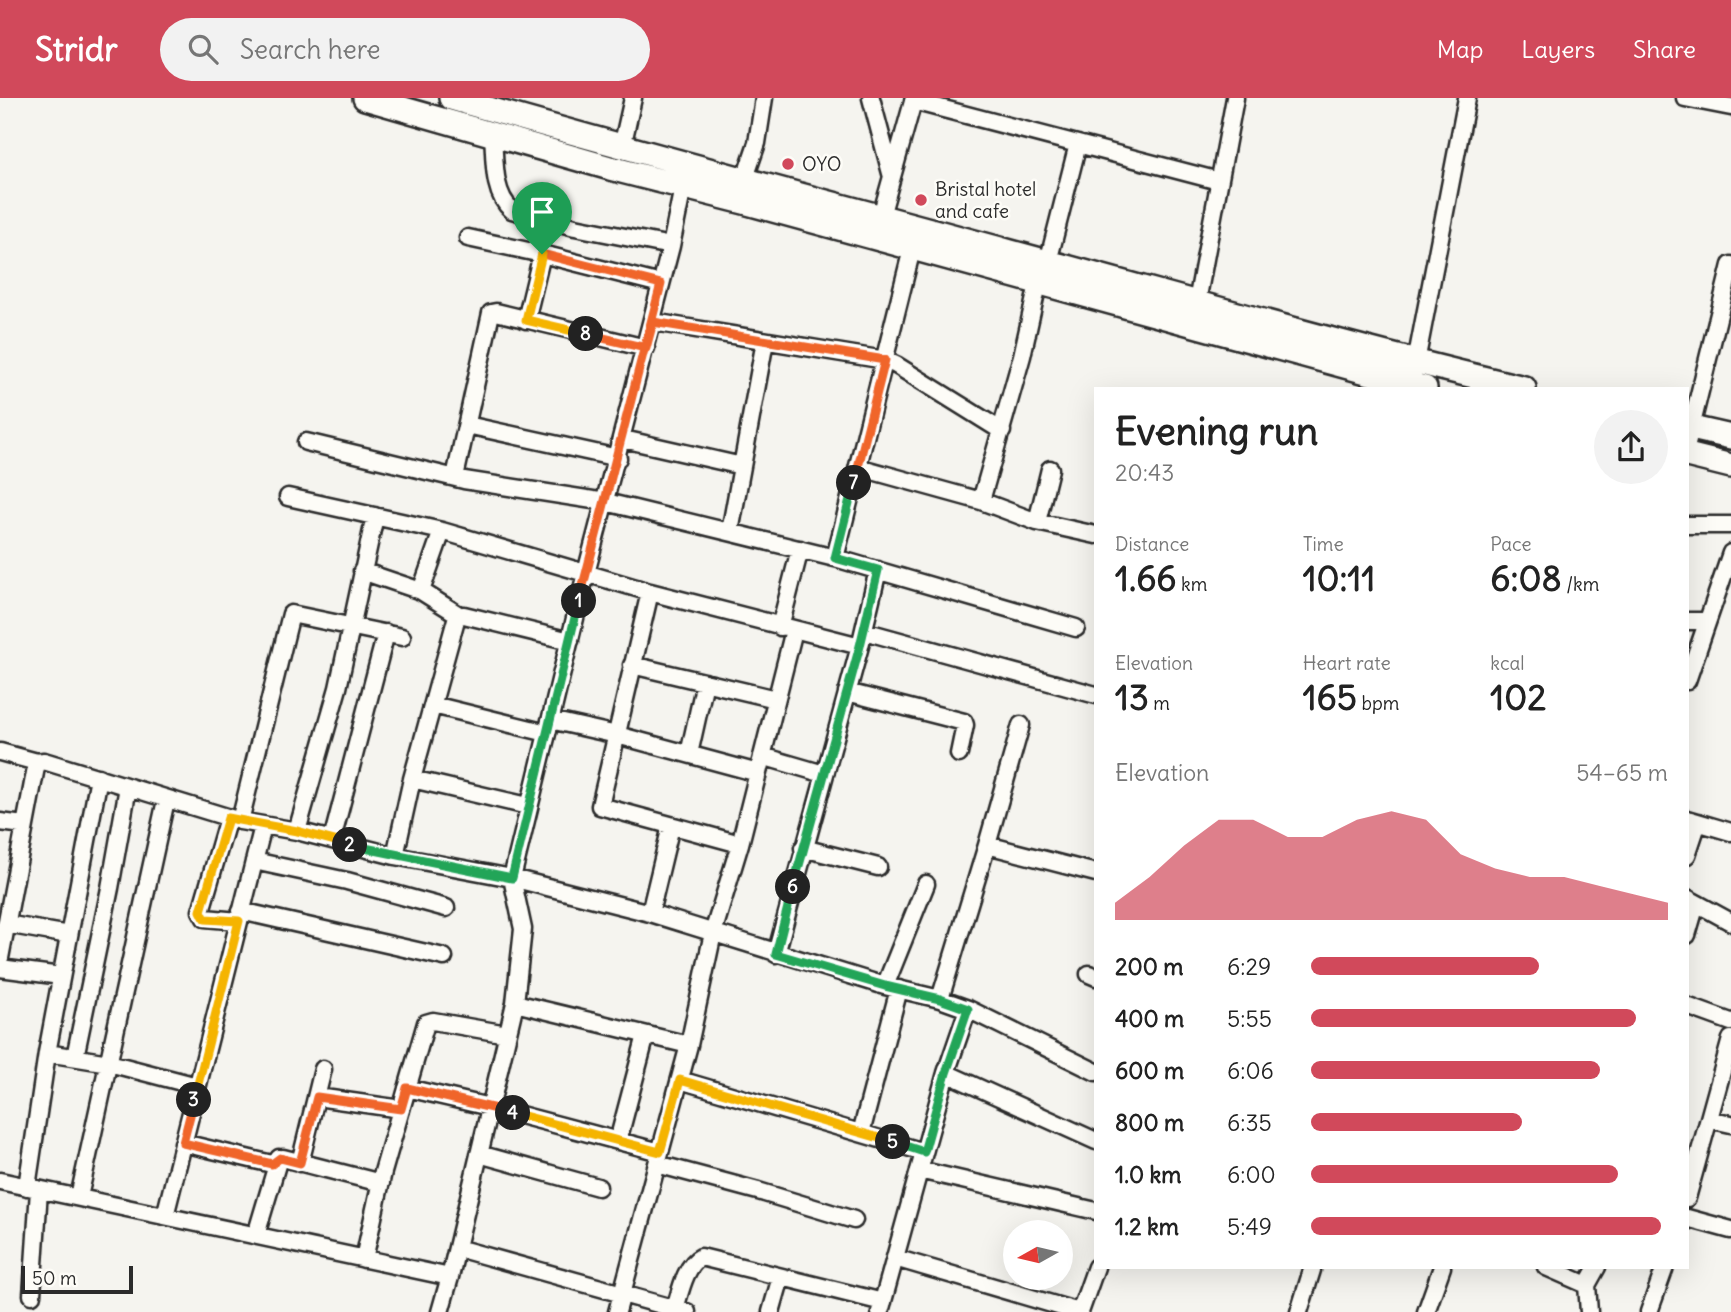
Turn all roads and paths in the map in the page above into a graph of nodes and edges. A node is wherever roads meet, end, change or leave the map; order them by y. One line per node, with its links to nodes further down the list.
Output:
1 (365, 98): 11 (highway)
2 (451, 98): 13 (highway)
3 (633, 98): 13 (street)
4 (764, 98): 15 (street)
5 (871, 98): 14 (street)
6 (1235, 98): 16 (street)
7 (1467, 98): 34 (street)
8 (1685, 98): 10 (street)
9 (913, 99): 12 (street); 14 (street)
10 (1731, 107)
11 (493, 134): 17 (highway); 20 (street)
12 (1077, 144): 16 (street); 23 (street)
13 (622, 146): 15 (highway)
14 (892, 177): 18 (street)
15 (745, 178): 18 (highway)
16 (1219, 181): 28 (street)
17 (683, 187): 20 (street); 21 (highway)
18 (881, 216): 23 (highway)
19 (468, 238): 22 (street)
20 (671, 246): 25 (street)
21 (912, 249): 26 (highway); 33 (street)
22 (542, 254): 25 (street); 29 (street)
23 (1048, 262): 28 (highway)
24 (1731, 265): 27 (street)
25 (661, 284): 30 (street)
26 (1038, 284): 35 (highway); 39 (street)
27 (1727, 299): 38 (street)
28 (1197, 302): 34 (highway)
29 (526, 320): 32 (street); 37 (street)
30 (653, 322): 31 (street); 32 (street)
31 (765, 341): 33 (street); 46 (street)
32 (646, 348): 42 (street)
33 (885, 360): 39 (street); 48 (street)
34 (1416, 362): 35 (street); 36 (highway)
35 (1417, 386)
36 (1520, 387)
37 (467, 425): 45 (street); 50 (street)
38 (1689, 430)
39 (1002, 431): 52 (street)
40 (1689, 433): 41 (highway)
41 (1731, 437)
42 (623, 439): 45 (street); 46 (street)
43 (306, 442): 50 (street)
44 (1689, 456): 47 (highway)
45 (618, 458): 53 (street)
46 (742, 466): 59 (street)
47 (1731, 466)
48 (858, 467): 52 (street); 63 (street)
49 (1050, 469): 55 (street)
50 (455, 477): 53 (street)
51 (288, 497): 54 (street)
52 (981, 501): 55 (street)
53 (606, 502): 59 (street); 66 (street)
54 (375, 516): 58 (street); 65 (street)
55 (1037, 522): 60 (street)
56 (1689, 525): 57 (street)
57 (1731, 525)
58 (442, 531): 66 (street); 67 (street)
59 (730, 532): 61 (street)
60 (1094, 535)
61 (800, 549): 63 (street); 73 (street)
62 (1731, 553): 71 (street)
63 (835, 558): 64 (street)
64 (878, 570): 74 (street); 77 (street)
65 (362, 571): 67 (street); 72 (street)
66 (586, 573): 68 (street); 78 (street)
67 (421, 591): 69 (street)
68 (650, 592): 73 (street); 79 (street)
69 (459, 615): 78 (street); 85 (street)
70 (1689, 621): 71 (street)
71 (1707, 621): 80 (street)
72 (351, 624): 75 (street); 101 (street); 107 (street)
73 (787, 628): 77 (street); 84 (street)
74 (1076, 628)
75 (386, 633): 76 (street); 109 (street)
76 (402, 637)
77 (862, 638): 82 (street); 83 (street)
78 (570, 640): 87 (street)
79 (632, 665): 81 (street); 88 (street)
80 (1689, 675)
81 (705, 682): 84 (street); 90 (street)
82 (847, 692): 91 (street); 95 (street)
83 (1094, 695)
84 (776, 699): 92 (street)
85 (433, 705): 87 (street); 97 (street)
86 (1021, 725): 112 (street)
87 (548, 727): 88 (street); 100 (street)
88 (617, 735): 90 (street); 106 (street)
89 (0, 752): 93 (street)
90 (689, 754): 94 (street)
91 (959, 754)
92 (762, 755): 94 (street); 95 (street)
93 (37, 762): 96 (street); 104 (street)
94 (758, 773): 111 (street)
95 (824, 774): 113 (street)
96 (99, 778): 98 (street); 127 (street)
97 (412, 779): 100 (street); 114 (street)
98 (128, 787): 99 (street); 144 (street)
99 (166, 800): 101 (street); 145 (street)
100 (528, 806): 118 (street)
101 (234, 820): 105 (street); 123 (street)
102 (1693, 820): 108 (street); 110 (street)
103 (0, 822): 104 (street)
104 (24, 825): 125 (street)
105 (263, 826): 107 (street); 115 (street)
106 (671, 826): 111 (street); 122 (street)
107 (297, 831): 109 (street)
108 (1731, 832)
109 (332, 840): 114 (street)
110 (1689, 843)
111 (740, 844): 126 (street)
112 (987, 845): 117 (street); 134 (street)
113 (803, 848): 116 (street); 128 (street)
114 (396, 856): 118 (street)
115 (254, 860): 121 (street); 123 (street)
116 (878, 867)
117 (1094, 872)
118 (512, 878): 122 (street); 135 (street)
119 (926, 884): 133 (street)
120 (1691, 901): 124 (street)
121 (446, 908)
122 (650, 913): 126 (street)
123 (240, 916): 129 (street); 150 (street)
124 (1731, 922)
125 (4, 927): 127 (street); 130 (street)
126 (713, 933): 128 (street); 142 (street)
127 (69, 934): 132 (street)
128 (776, 954): 133 (street)
129 (444, 957)
130 (0, 958)
131 (0, 968): 132 (street)
132 (61, 976): 143 (street)
133 (892, 988): 134 (street); 157 (street)
134 (940, 999): 137 (street)
135 (515, 1003): 139 (street); 140 (street)
136 (1689, 1007): 138 (street)
137 (968, 1009): 147 (street); 148 (street)
138 (1731, 1022)
139 (507, 1034): 151 (street); 153 (street)
140 (646, 1035): 142 (street); 159 (street)
141 (1731, 1039): 155 (street)
142 (689, 1045): 149 (street)
143 (47, 1053): 144 (street); 170 (street)
144 (75, 1057): 145 (street)
145 (109, 1063): 150 (street); 172 (street)
146 (323, 1069): 152 (street)
147 (1094, 1071)
148 (946, 1073): 158 (street); 161 (street)
149 (680, 1080): 157 (street); 164 (street)
150 (197, 1086): 160 (street)
151 (407, 1088): 153 (street); 154 (street)
152 (317, 1097): 154 (street); 165 (street)
153 (490, 1107): 159 (street); 162 (street)
154 (401, 1109): 168 (street)
155 (1709, 1119): 156 (street); 171 (street)
156 (1731, 1124)
157 (861, 1133): 161 (street)
158 (1094, 1140)
159 (618, 1141): 164 (street)
160 (183, 1143): 163 (street); 174 (street)
161 (924, 1152): 166 (street)
162 (479, 1154): 169 (street); 179 (street)
163 (279, 1158): 165 (street); 178 (street)
164 (658, 1158): 176 (street); 191 (street)
165 (300, 1163): 168 (street)
166 (919, 1170): 173 (street); 180 (street)
167 (0, 1181): 170 (street)
168 (381, 1183): 181 (street)
169 (598, 1187)
170 (33, 1188): 172 (street); 192 (street)
171 (1689, 1191)
172 (79, 1197): 174 (street)
173 (1094, 1212)
174 (165, 1216): 178 (street)
175 (1689, 1219): 177 (street)
176 (854, 1220)
177 (1731, 1230)
178 (256, 1235): 181 (street)
179 (457, 1248): 189 (street); 191 (street)
180 (895, 1258): 193 (street); 198 (street)
181 (364, 1259): 189 (street)
182 (1095, 1269): 198 (street)
183 (1441, 1269): 200 (street)
184 (1551, 1269): 190 (street)
185 (1596, 1269): 190 (street)
186 (1664, 1269): 202 (street)
187 (1311, 1270): 199 (street)
188 (781, 1277): 193 (street); 194 (street); 197 (street)
189 (450, 1278): 195 (street)
190 (1587, 1285): 201 (street)
191 (621, 1294): 194 (street); 196 (street)
192 (32, 1295)
193 (881, 1307)
194 (681, 1310)
195 (440, 1312)
196 (617, 1312)
197 (771, 1312)
198 (1079, 1312)
199 (1299, 1312)
200 (1426, 1312)
201 (1589, 1312)
202 (1649, 1312)

